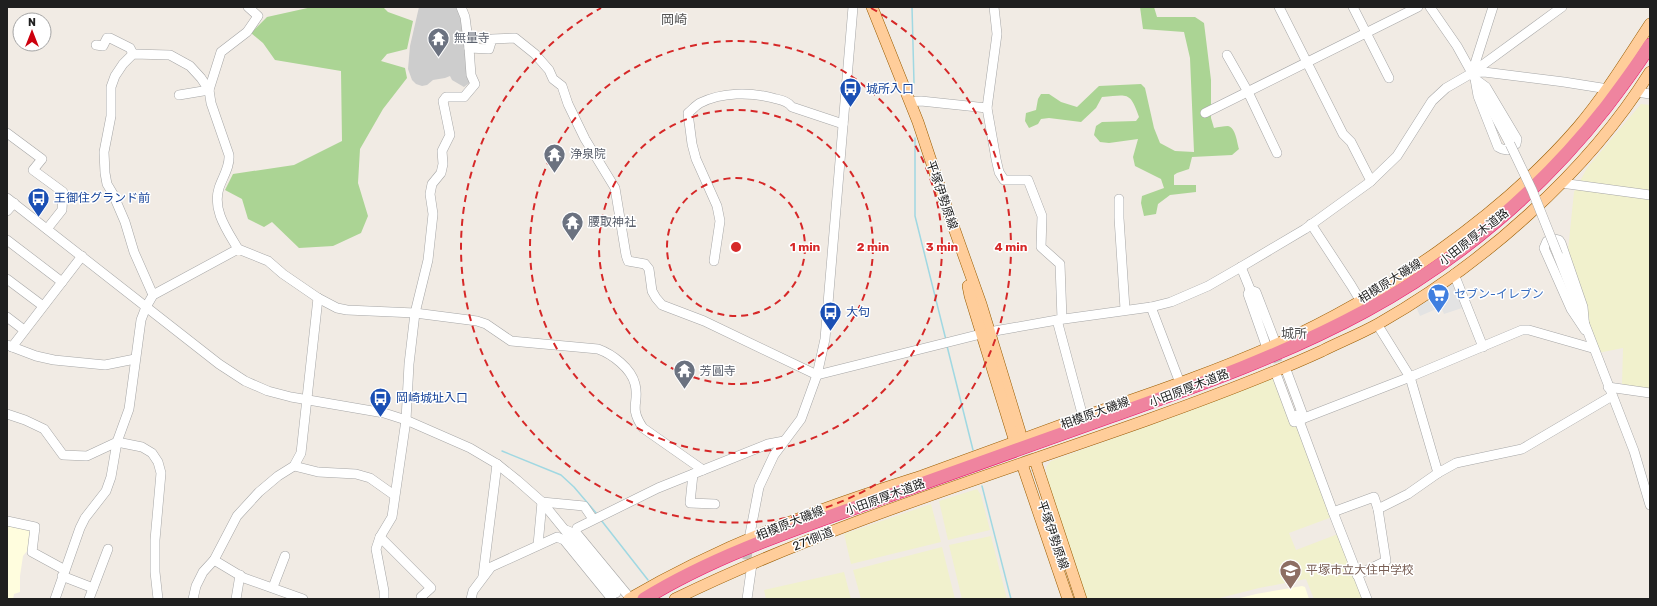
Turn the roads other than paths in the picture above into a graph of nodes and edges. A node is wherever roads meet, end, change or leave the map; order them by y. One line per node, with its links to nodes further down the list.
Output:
1 (248, 7): 25 (street)
2 (462, 7): 16 (street)
3 (853, 7): 33 (street)
4 (872, 7): 30 (main road, 平塚伊勢原線)
5 (994, 7): 31 (street)
6 (1279, 7): 20 (street)
7 (1353, 7): 13 (street)
8 (1418, 7): 13 (street)
9 (1430, 7): 22 (street)
10 (1493, 7): 22 (street)
11 (1562, 7): 22 (street)
12 (1650, 24): 24 (main road, 相模原大磯線)
13 (1367, 33): 20 (street); 23 (street)
14 (96, 45): 17 (street)
15 (1650, 45): 130 (highway, 小田原厚木道路)
16 (469, 48): 61 (street); 74 (street)
17 (133, 54): 25 (street); 54 (street)
18 (1227, 55): 26 (street)
19 (1650, 59): 131 (highway, 小田原厚木道路)
20 (1307, 63): 26 (street); 36 (street)
21 (1650, 72): 27 (main road, 相模原大磯線)
22 (1474, 76): 22 (street); 24 (street); 36 (street); 66 (street, bridge)
23 (1389, 78)
24 (1606, 86): 56 (main road, 相模原大磯線)
25 (209, 90): 29 (street); 47 (street)
26 (1248, 92): 32 (street); 35 (street)
27 (1637, 92): 28 (street); 37 (main road, 相模原大磯線)
28 (1650, 94)
29 (179, 95)
30 (910, 102): 31 (street); 67 (main road, 平塚伊勢原線)
31 (987, 108): 63 (street)
32 (1205, 113)
33 (843, 124): 49 (street); 74 (street)
34 (7, 133): 44 (street)
35 (1278, 153)
36 (1371, 181): 43 (street)
37 (1561, 183): 38 (street); 41 (main road, 相模原大磯線)
38 (1650, 195)
39 (1119, 199): 60 (street)
40 (10, 200): 42 (street); 44 (street)
41 (1539, 205): 45 (street); 51 (main road, 相模原大磯線)
42 (7, 211)
43 (1311, 224): 50 (street); 56 (street)
44 (47, 229): 48 (street)
45 (1552, 239): 66 (street); 66 (street)
46 (7, 240): 53 (street)
47 (238, 249): 54 (street); 55 (street)
48 (82, 256): 53 (street); 58 (street)
49 (714, 261)
50 (1241, 268): 59 (street); 68 (street)
51 (1454, 274): 64 (main road, 相模原大磯線); 70 (street)
52 (7, 278): 57 (street)
53 (62, 282): 57 (street)
54 (153, 295): 58 (street)
55 (318, 298): 61 (street); 80 (street)
56 (1360, 300): 68 (main road, 相模原大磯線)
57 (43, 306): 65 (street)
58 (146, 307): 72 (street); 80 (street)
59 (1151, 307): 60 (street); 76 (street)
60 (1125, 309): 63 (street)
61 (415, 313): 83 (street); 93 (street)
62 (7, 317): 65 (street)
63 (1060, 319): 67 (street); 82 (street)
64 (1377, 324): 73 (main road, 相模原大磯線); 75 (street)
65 (24, 330): 69 (street)
66 (1585, 330): 71 (street)
67 (985, 333): 74 (street); 85 (main road); 88 (main road, 平塚伊勢原線)
68 (1271, 344): 76 (main road, 相模原大磯線)
69 (9, 346): 72 (street)
70 (1483, 347): 71 (street); 75 (street)
71 (1592, 348): 77 (street)
72 (135, 359): 87 (street)
73 (1281, 371): 84 (street); 89 (main road, 相模原大磯線)
74 (817, 375): 86 (street)
75 (1410, 377): 84 (street); 95 (street)
76 (1180, 382): 82 (main road, 相模原大磯線)
77 (1608, 387): 78 (street); 79 (street)
78 (1650, 393)
79 (1612, 396): 95 (street); 100 (street)
80 (307, 399): 83 (street); 92 (street)
81 (7, 414): 87 (street)
82 (1083, 417): 85 (main road, 相模原大磯線)
83 (406, 420): 90 (street); 97 (street)
84 (1299, 420): 102 (street)
85 (1024, 434): 88 (main road, 相模原大磯線)
86 (784, 441): 93 (street); 106 (street)
87 (117, 442): 113 (street); 124 (street)
88 (1015, 442): 106 (main road, 相模原大磯線)
89 (1036, 460): 91 (main road, 相模原大磯線); 137 (main road)
90 (497, 464): 98 (street); 117 (street)
91 (1022, 464): 112 (main road, 271側道); 135 (main road)
92 (294, 466): 97 (street); 111 (street)
93 (703, 470): 96 (street)
94 (1032, 471): 136 (main road, 平塚伊勢原線)
95 (1438, 473): 101 (street)
96 (693, 474): 99 (street); 103 (street)
97 (394, 495): 107 (street)
98 (542, 502): 103 (street); 108 (street); 121 (street)
99 (715, 504)
100 (1650, 505)
101 (1378, 509): 102 (street); 115 (street)
102 (1334, 512): 115 (street)
103 (597, 517): 105 (street)
104 (7, 522): 113 (street)
105 (577, 528)
106 (753, 536): 121 (main road, 相模原大磯線)
107 (380, 537): 120 (street); 128 (street)
108 (538, 545): 117 (street); 121 (street)
109 (108, 549): 119 (street)
110 (285, 556): 118 (street)
111 (214, 560): 116 (street); 125 (street)
112 (752, 564): 132 (main road, 271側道); 134 (street)
113 (64, 573): 119 (street); 122 (street)
114 (745, 573): 133 (street)
115 (1357, 575): 138 (street)
116 (240, 576): 118 (street); 126 (street)
117 (483, 576): 129 (street)
118 (273, 587): 127 (street)
119 (93, 588): 123 (street)
120 (421, 597)
121 (621, 597)
122 (55, 599)
123 (89, 599)
124 (158, 599)
125 (193, 599)
126 (236, 599)
127 (303, 599)
128 (384, 599)
129 (471, 599)
130 (644, 599)
131 (659, 599)
132 (675, 599)
133 (741, 599)
134 (747, 599)
135 (1068, 599)
136 (1075, 599)
137 (1081, 599)
138 (1367, 599)

